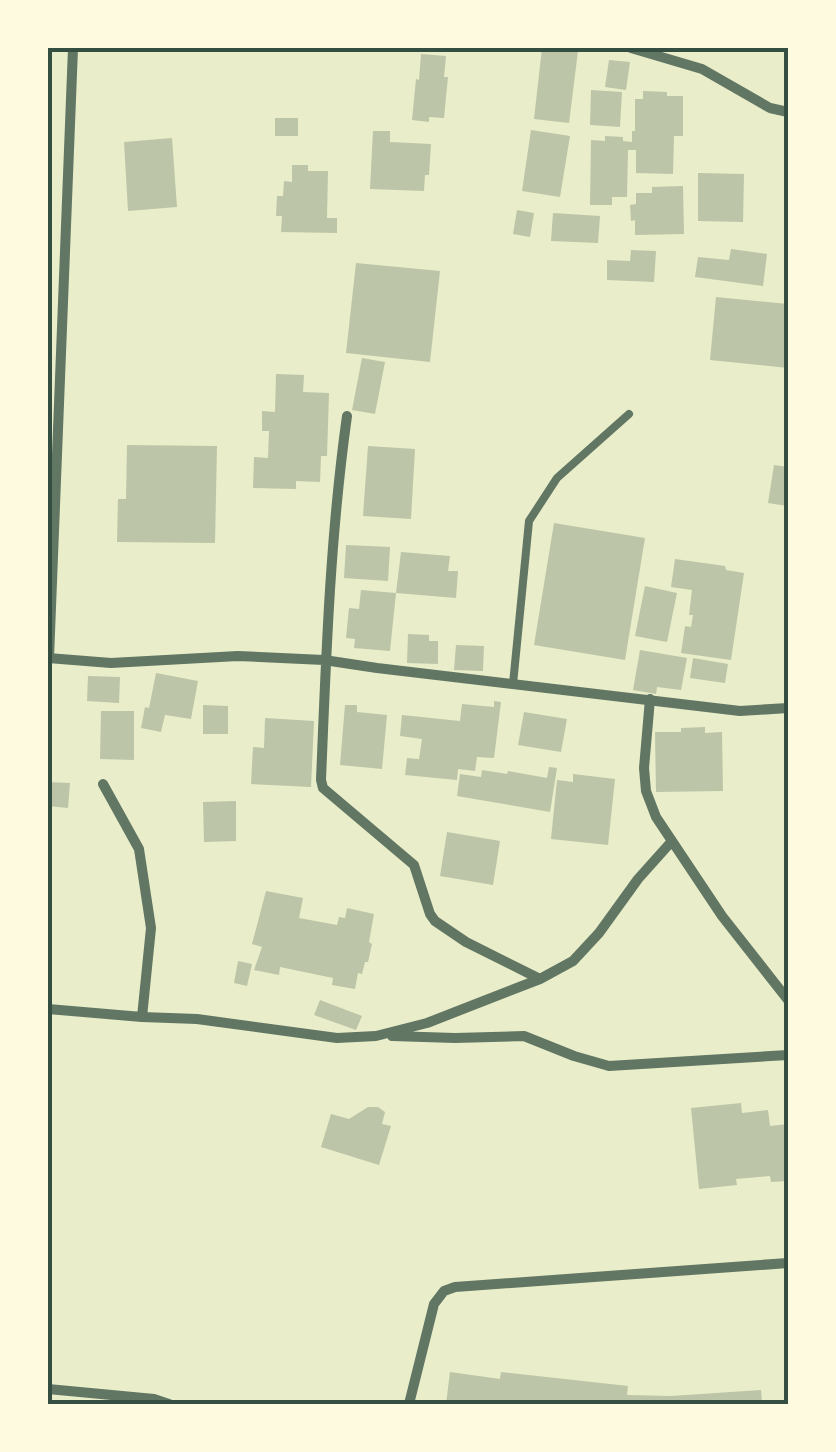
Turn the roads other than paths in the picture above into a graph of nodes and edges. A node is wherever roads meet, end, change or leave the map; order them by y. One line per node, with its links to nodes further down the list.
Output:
1 (74, 48): 5 (street)
2 (631, 48): 3 (street)
3 (788, 112)
4 (48, 351): 5 (street)
5 (62, 352): 8 (street)
6 (629, 414): 10 (lane)
7 (347, 416): 9 (street)
8 (48, 658): 9 (street)
9 (324, 660): 10 (street); 15 (street)
10 (513, 684): 11 (street)
11 (650, 699): 12 (street); 14 (street)
12 (788, 708)
13 (104, 784): 18 (street)
14 (672, 841): 15 (street); 16 (street)
15 (540, 979): 19 (street)
16 (788, 1000)
17 (48, 1009): 18 (street)
18 (142, 1017): 19 (street)
19 (376, 1036): 20 (street)
20 (788, 1055)
21 (788, 1263): 24 (street)
22 (48, 1389): 23 (street)
23 (169, 1404)
24 (409, 1404)

